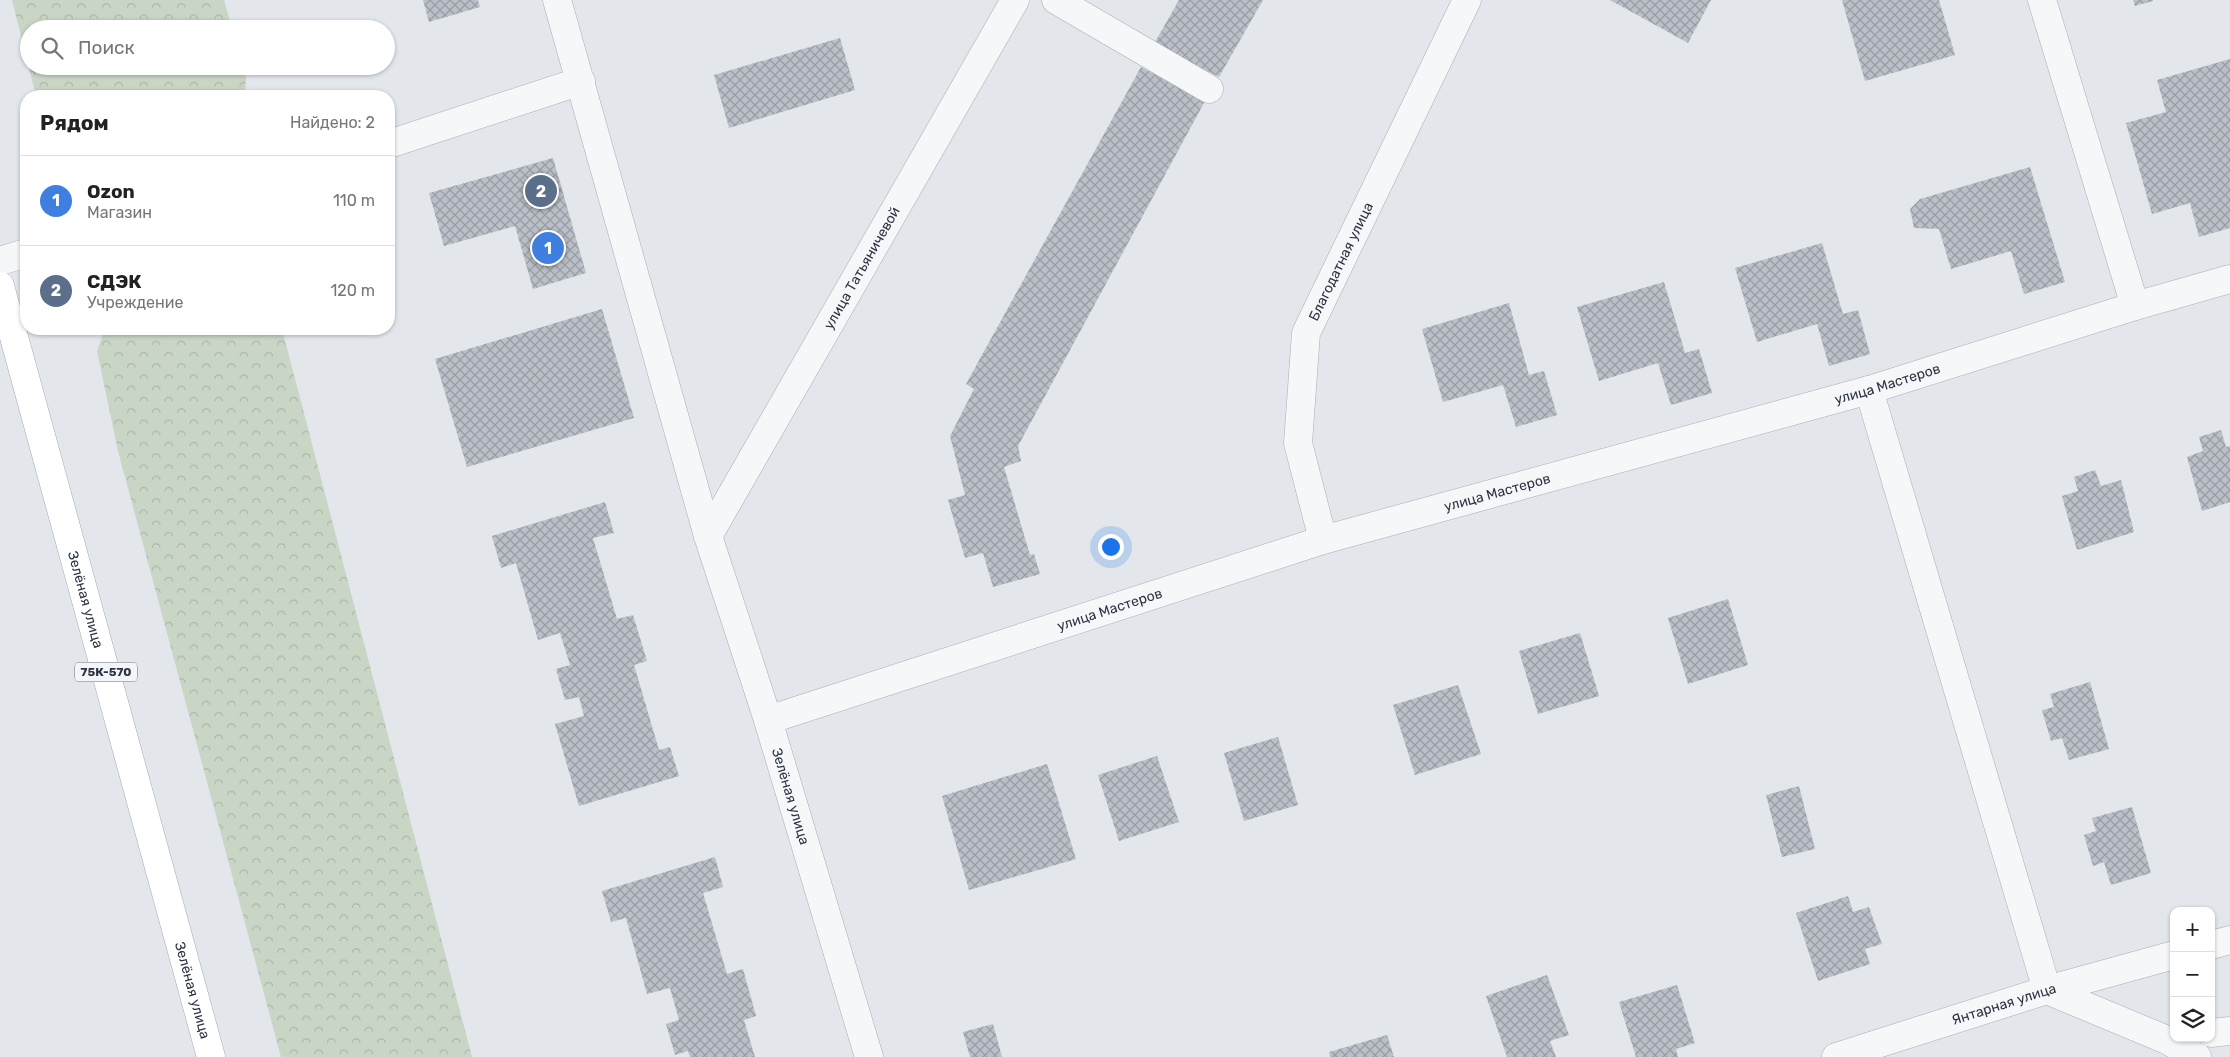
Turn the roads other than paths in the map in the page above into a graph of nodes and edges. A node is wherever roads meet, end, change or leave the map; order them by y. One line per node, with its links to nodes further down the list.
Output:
1 (556, 0): 6 (street, Зелёная улица)
2 (1015, 0): 15 (street, улица Татьяничевой)
3 (1056, 0): 7 (street)
4 (1467, 0): 16 (street, Благодатная улица)
5 (2042, 0): 13 (street)
6 (581, 81): 8 (street); 15 (street, Зелёная улица)
7 (1209, 89)
8 (395, 142)
9 (20, 255): 10 (street)
10 (0, 261)
11 (2230, 279): 13 (street, улица Мастеров)
12 (0, 286): 26 (main road, Зелёная улица / 75К-570)
13 (2135, 306): 14 (street, улица Мастеров)
14 (1869, 390): 16 (street, улица Мастеров); 21 (street)
15 (708, 536): 17 (street, Зелёная улица)
16 (1323, 540): 17 (street, улица Мастеров)
17 (768, 720): 27 (street, Зелёная улица)
18 (2230, 940): 19 (street)
19 (2215, 944)
20 (2170, 956): 21 (street, Янтарная улица)
21 (2047, 990): 24 (street); 28 (street, Янтарная улица)
22 (2230, 1031): 23 (street)
23 (2215, 1033)
24 (2170, 1038)
25 (2176, 1042): 29 (street)
26 (211, 1057)
27 (869, 1057)
28 (1836, 1057)
29 (2197, 1057)

